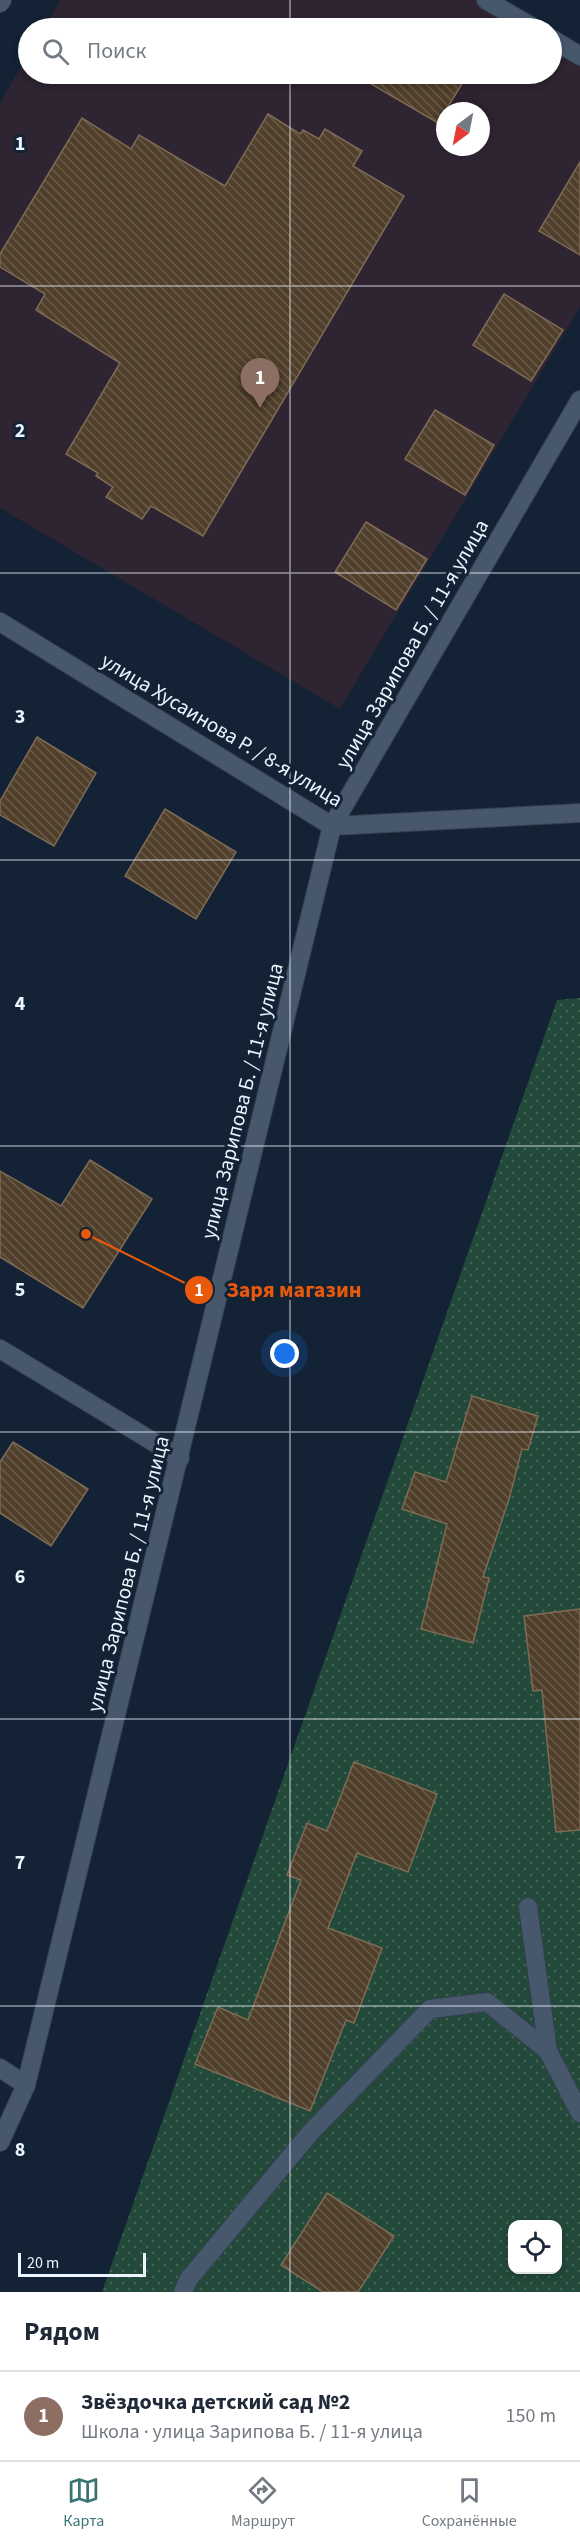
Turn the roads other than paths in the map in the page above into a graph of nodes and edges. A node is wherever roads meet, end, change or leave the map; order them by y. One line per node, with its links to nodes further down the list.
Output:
1 (486, 0): 2 (street)
2 (517, 18)
3 (562, 45): 4 (street)
4 (580, 56)
5 (580, 400): 8 (street, улица Зарипова Б. / 11-я улица)
6 (0, 622): 8 (street, улица Хусаинова Р. / 8-я улица)
7 (580, 813): 8 (street, улица Хусаинова Р. / 8-я улица)
8 (332, 826): 10 (street, улица Зарипова Б. / 11-я улица)
9 (0, 1349): 10 (street)
10 (180, 1458): 14 (street, улица Зарипова Б. / 11-я улица)
11 (528, 1907): 12 (street)
12 (549, 2051): 15 (street); 17 (street)
13 (0, 2068): 14 (street)
14 (26, 2085): 16 (street, улица Зарипова Б. / 11-я улица)
15 (580, 2113)
16 (0, 2142)
17 (183, 2292)

